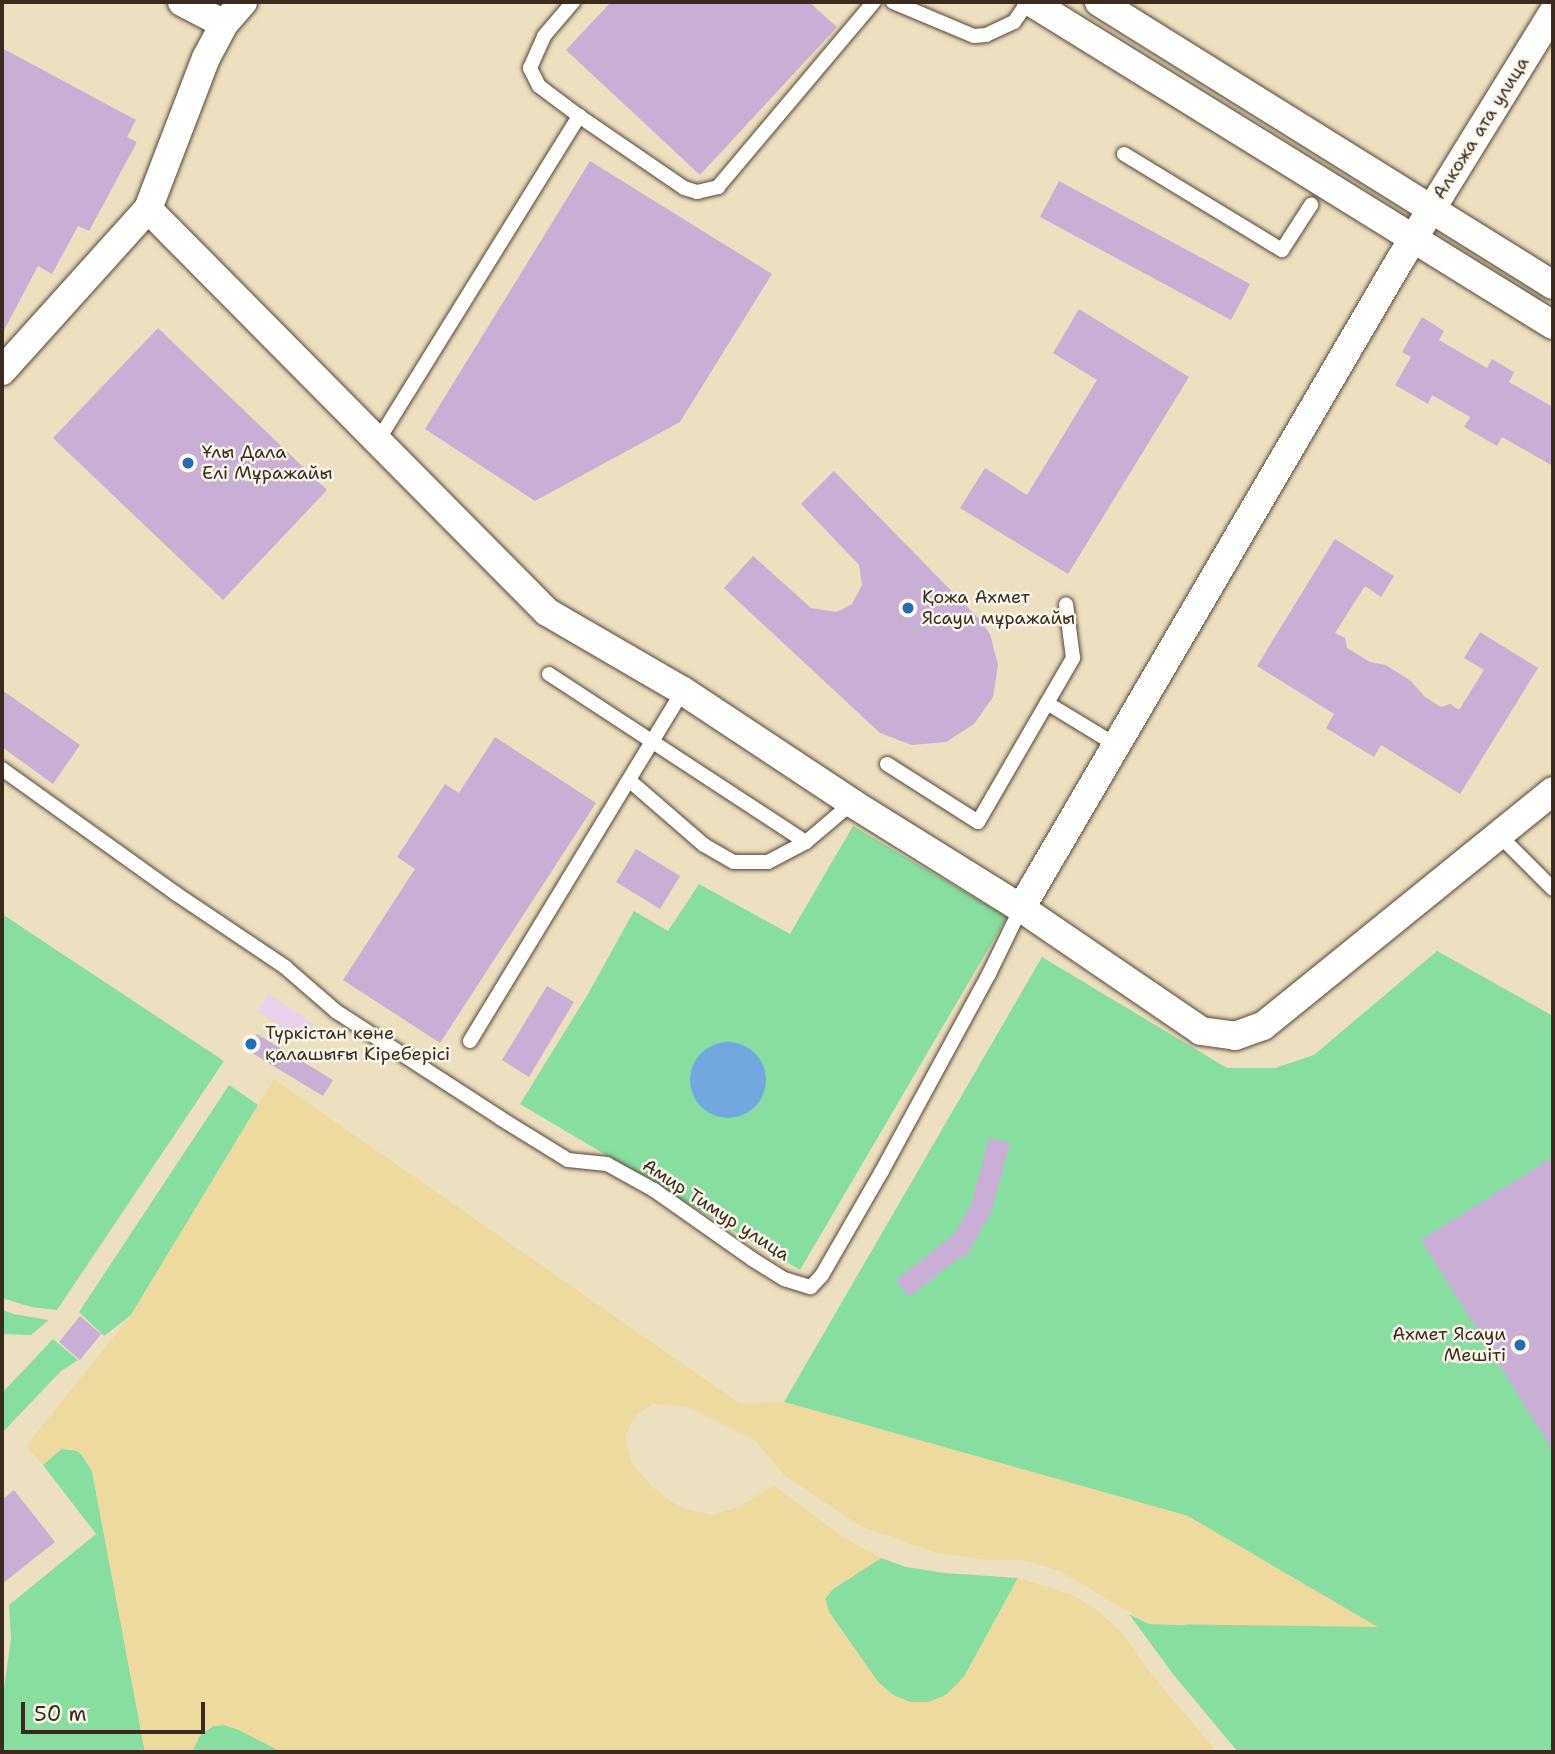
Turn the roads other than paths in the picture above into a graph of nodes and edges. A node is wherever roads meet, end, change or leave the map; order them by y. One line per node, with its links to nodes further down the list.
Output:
1 (182, 2): 9 (street)
2 (243, 2): 9 (street)
3 (573, 2): 10 (lane)
4 (874, 2): 10 (lane)
5 (893, 2): 6 (lane)
6 (1029, 2): 15 (street)
7 (1099, 2): 14 (street)
8 (1553, 12): 14 (street, Алкожа ата улица)
9 (223, 24): 13 (street)
10 (579, 116): 19 (lane)
11 (1124, 154): 12 (lane)
12 (1311, 205)
13 (148, 209): 18 (street); 19 (street)
14 (1432, 209): 15 (street, Алкожа ата улица); 16 (street)
15 (1413, 238): 17 (street); 25 (street, Алкожа ата улица)
16 (1553, 285)
17 (1553, 325)
18 (2, 371)
19 (377, 442): 22 (street)
20 (1066, 604): 23 (lane)
21 (549, 674): 24 (lane)
22 (683, 691): 24 (lane); 30 (street)
23 (1047, 703): 25 (lane); 26 (lane)
24 (654, 739): 28 (lane); 32 (lane)
25 (1116, 745): 34 (street, Алкожа ата улица)
26 (887, 764)
27 (2, 769): 34 (lane, Амир Тимур улица)
28 (629, 782): 32 (lane); 35 (lane)
29 (1553, 792): 31 (street)
30 (852, 803): 32 (lane); 34 (street)
31 (1499, 835): 33 (lane); 34 (street)
32 (806, 842)
33 (1553, 889)
34 (1021, 908)
35 (470, 1041)

